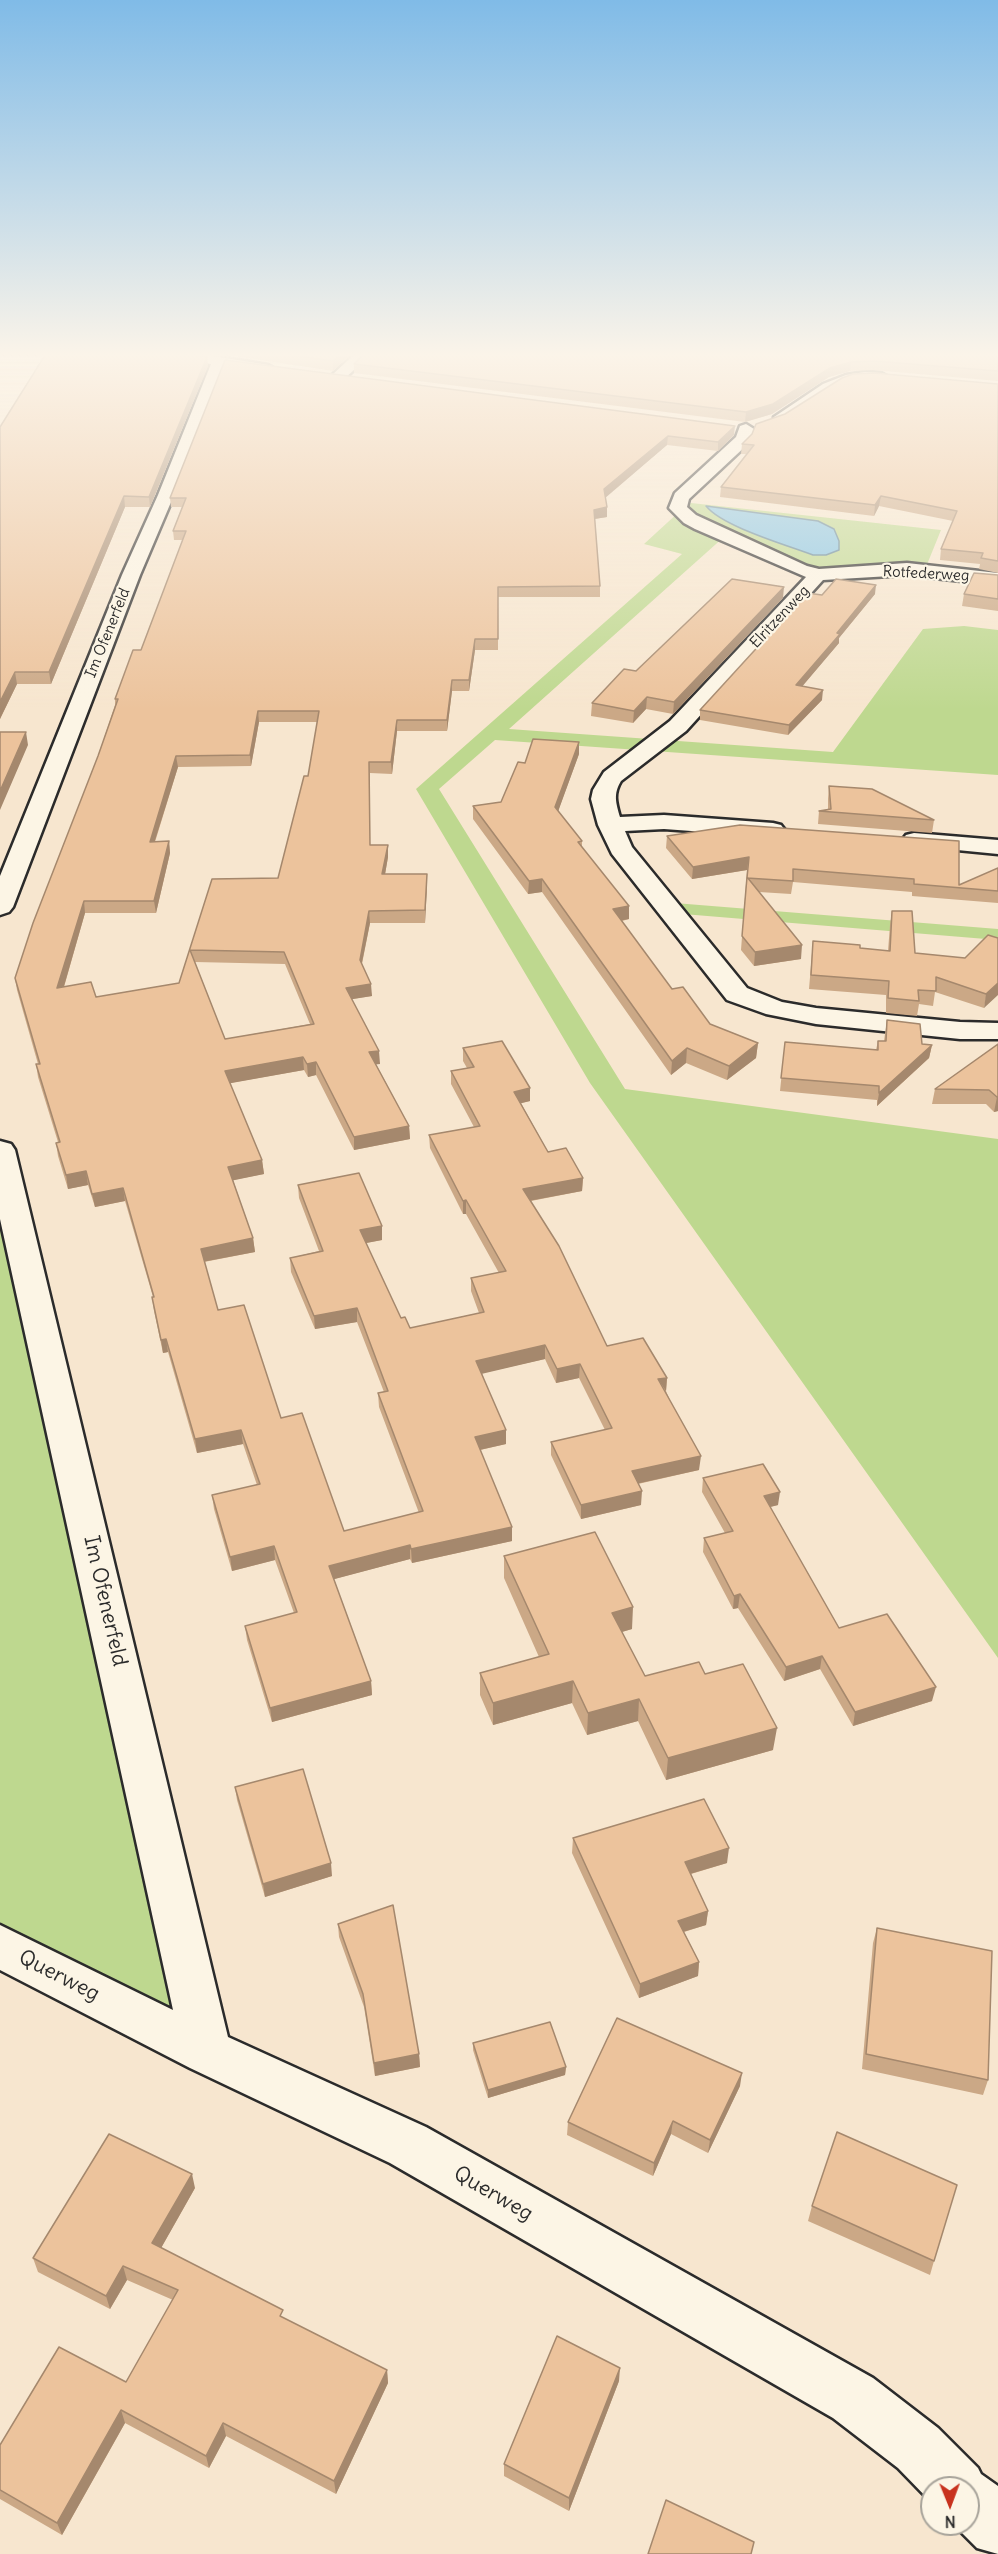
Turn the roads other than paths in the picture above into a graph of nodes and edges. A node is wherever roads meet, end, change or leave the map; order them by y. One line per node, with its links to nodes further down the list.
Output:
1 (175, 471): 9 (street, Im Ofenerfeld)
2 (709, 471): 3 (street, Elritzenweg)
3 (818, 575): 4 (street, Rotfederweg); 5 (street, Elritzenweg)
4 (998, 579)
5 (610, 825): 6 (street); 10 (street, Elritzenweg)
6 (795, 831)
7 (892, 838): 8 (street)
8 (998, 847)
9 (0, 907)
10 (998, 1031)
11 (0, 1150): 13 (street, Im Ofenerfeld)
12 (0, 1946): 13 (street, Querweg)
13 (207, 2052): 14 (street, Querweg)
14 (946, 2476)
15 (980, 2510): 16 (street)
16 (998, 2528)

